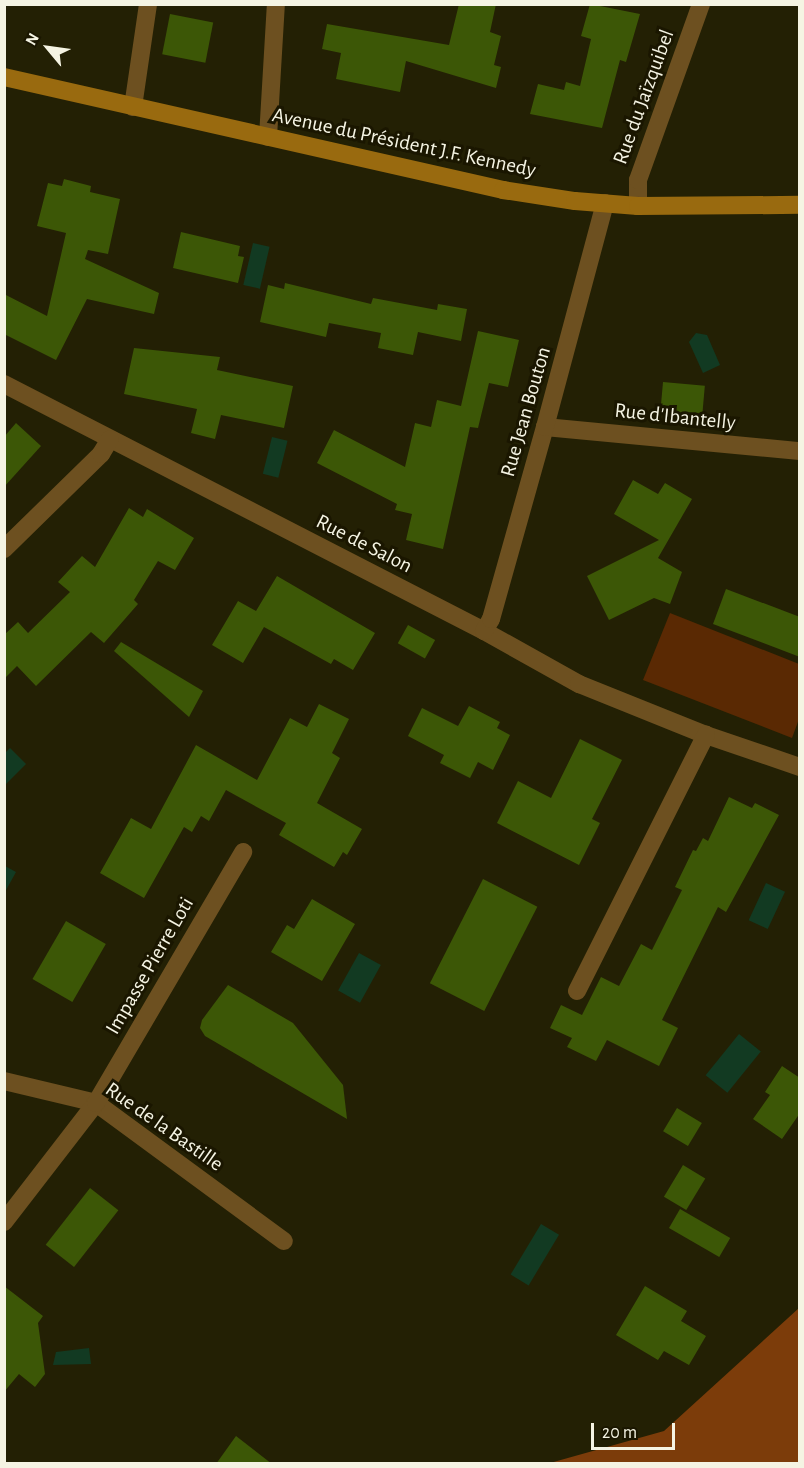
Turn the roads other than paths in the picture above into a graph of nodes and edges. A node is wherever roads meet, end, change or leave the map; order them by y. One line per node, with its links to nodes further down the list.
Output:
1 (148, 4): 5 (street)
2 (276, 4): 6 (street)
3 (702, 4): 9 (street, Rue du Jaïzquibel)
4 (4, 77): 5 (street, Avenue du Président J.F. Kennedy)
5 (133, 107): 6 (street, Avenue du Président J.F. Kennedy)
6 (268, 137): 7 (street, Avenue du Président J.F. Kennedy)
7 (605, 203): 9 (street, Avenue du Président J.F. Kennedy); 11 (street, Rue Jean Bouton)
8 (800, 205): 9 (street, Avenue du Président J.F. Kennedy)
9 (638, 206)
10 (4, 384): 12 (street, Rue de Salon)
11 (545, 427): 13 (street, Rue d'Ibantelly); 15 (street, Rue Jean Bouton)
12 (110, 439): 14 (street); 15 (street, Rue de Salon)
13 (800, 451)
14 (4, 549)
15 (484, 631): 16 (street, Rue de Salon)
16 (706, 735): 17 (street, Rue de Salon); 19 (street)
17 (800, 767)
18 (243, 852): 21 (street, Impasse Pierre Loti)
19 (577, 991)
20 (4, 1081): 21 (street, Rue de la Bastille)
21 (96, 1103): 22 (street, Impasse Pierre Loti); 23 (street, Rue de la Bastille)
22 (4, 1222)
23 (284, 1241)

